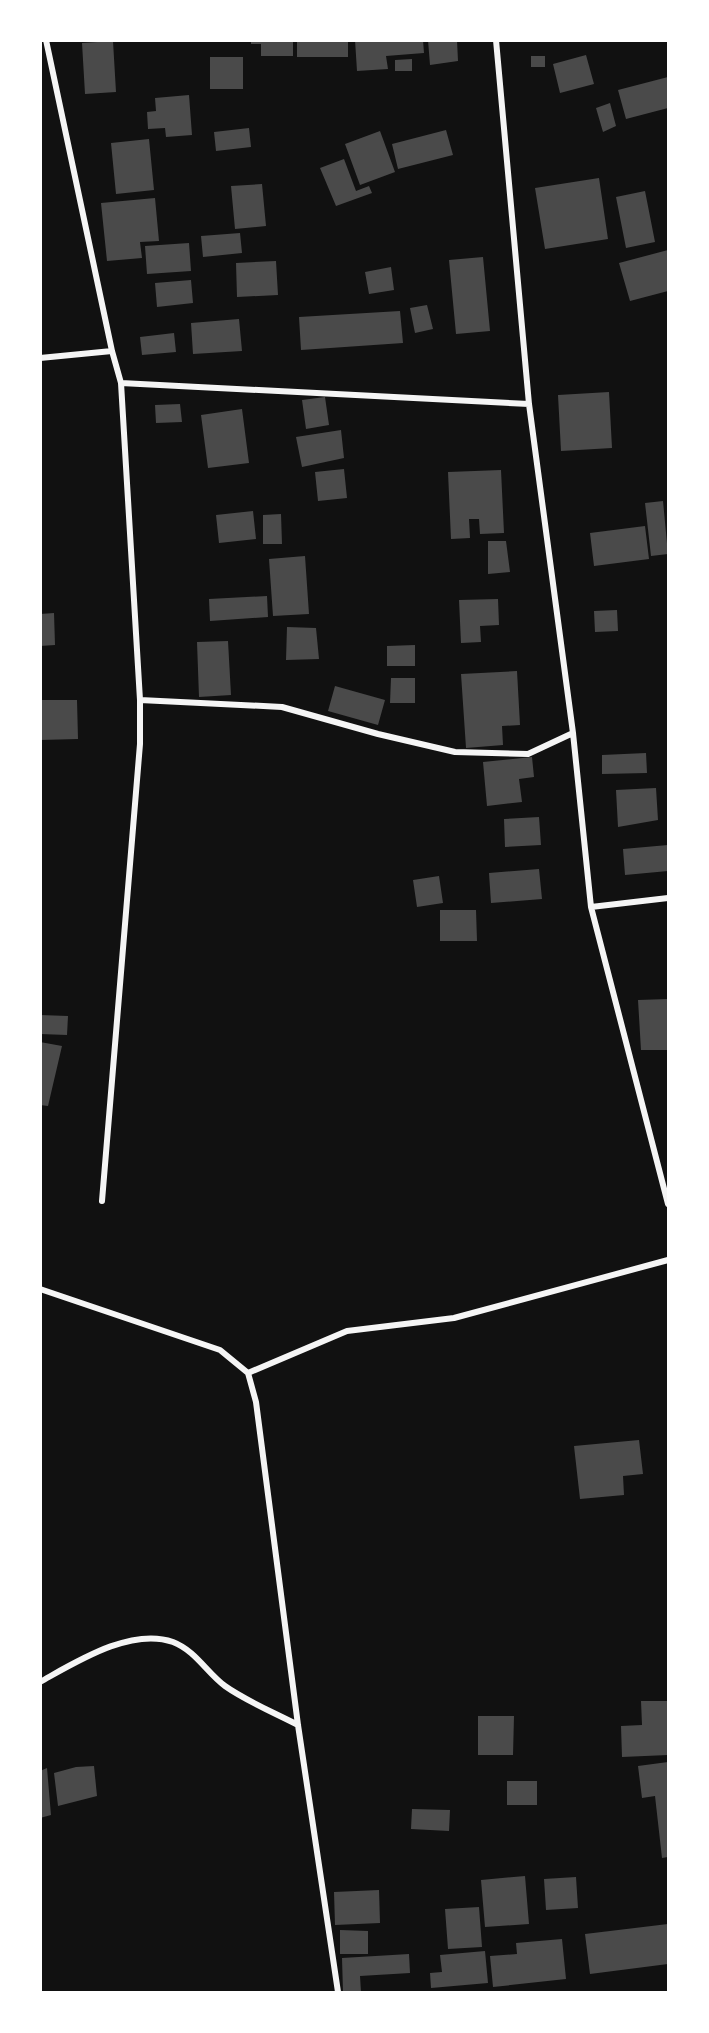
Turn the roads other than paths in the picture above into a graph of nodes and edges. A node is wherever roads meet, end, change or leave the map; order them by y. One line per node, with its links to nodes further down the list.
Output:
1 (46, 40): 3 (street)
2 (496, 40): 6 (street)
3 (112, 351): 4 (street); 5 (street)
4 (40, 358)
5 (121, 382): 6 (street); 7 (street)
6 (529, 404): 8 (street)
7 (140, 700): 8 (street); 11 (street)
8 (573, 733): 10 (street)
9 (669, 898): 10 (street)
10 (591, 907): 12 (street)
11 (102, 1201)
12 (669, 1204)
13 (669, 1260): 15 (street)
14 (40, 1289): 15 (street)
15 (248, 1373): 17 (street)
16 (40, 1682): 17 (street)
17 (298, 1725): 18 (street)
18 (338, 1992)

